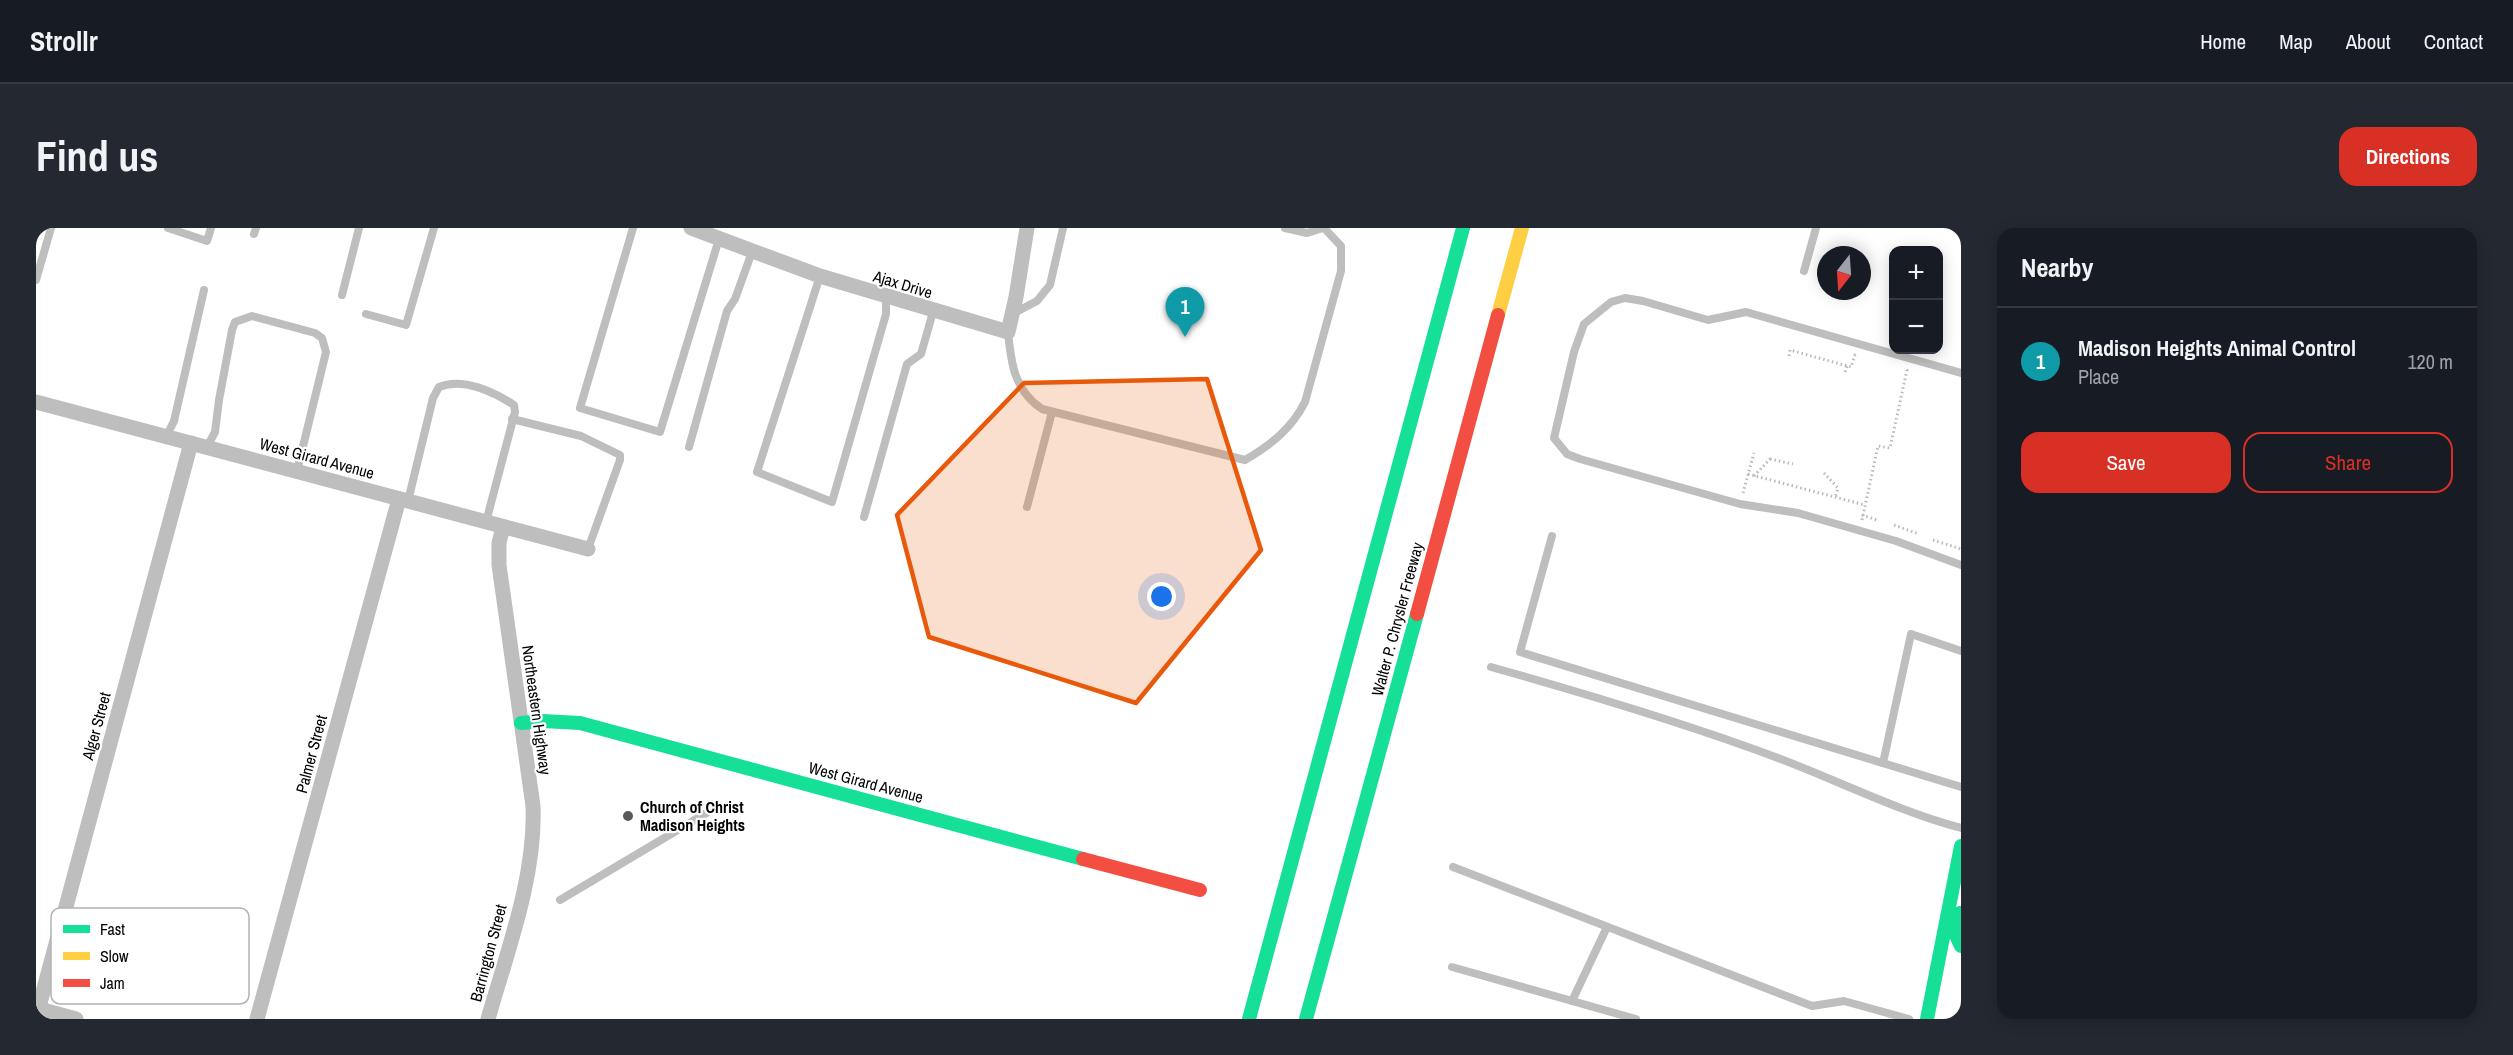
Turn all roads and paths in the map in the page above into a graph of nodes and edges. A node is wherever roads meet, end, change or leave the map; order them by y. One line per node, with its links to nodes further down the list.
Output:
1 (51, 228): 19 (lane)
2 (168, 228): 3 (lane)
3 (211, 228)
4 (359, 228): 21 (lane)
5 (434, 228): 24 (lane)
6 (633, 228): 15 (lane)
7 (691, 228): 15 (street, Ajax Drive)
8 (1027, 228): 25 (street)
9 (1064, 228): 25 (lane)
10 (1285, 228): 11 (lane)
11 (1323, 228): 34 (lane)
12 (1463, 228): 87 (main road)
13 (1522, 228): 88 (main road, Walter P. Chrysler Freeway)
14 (1816, 228): 17 (lane)
15 (719, 239): 16 (street, Ajax Drive)
16 (752, 252): 18 (street, Ajax Drive); 39 (lane)
17 (1804, 271)
18 (820, 276): 22 (street, Ajax Drive); 22 (lane)
19 (36, 280)
20 (204, 290): 36 (lane)
21 (342, 295)
22 (886, 297): 23 (street, Ajax Drive)
23 (933, 312): 26 (street, Ajax Drive); 52 (lane)
24 (366, 314)
25 (1012, 314): 26 (street)
26 (1008, 332): 34 (lane)
27 (1789, 356): 29 (path)
28 (1866, 358): 29 (path)
29 (1846, 366): 31 (path)
30 (1897, 367): 49 (path)
31 (1845, 372)
32 (1961, 373): 63 (lane)
33 (36, 402): 36 (street, West Girard Avenue)
34 (1052, 412): 50 (lane)
35 (512, 419): 48 (lane); 55 (lane); 61 (lane)
36 (166, 437): 37 (street, West Girard Avenue)
37 (191, 443): 38 (street, West Girard Avenue); 76 (street, Alger Street)
38 (207, 447): 42 (street, West Girard Avenue); 42 (lane)
39 (689, 447)
40 (1754, 453): 44 (path)
41 (1793, 464): 45 (path)
42 (297, 471): 48 (street, West Girard Avenue)
43 (1824, 473): 47 (path)
44 (1748, 474): 45 (path); 46 (path)
45 (1754, 476): 47 (path)
46 (1743, 495)
47 (1835, 498): 49 (path)
48 (404, 500): 55 (street, West Girard Avenue); 85 (street, Palmer Street)
49 (1865, 505): 51 (path)
50 (1027, 507)
51 (1862, 515): 53 (path); 54 (path)
52 (864, 517)
53 (1877, 520)
54 (1862, 521)
55 (486, 522): 57 (street, West Girard Avenue)
56 (1894, 525): 58 (path)
57 (503, 527): 61 (street, West Girard Avenue); 66 (street, Northeastern Highway)
58 (1919, 534)
59 (1552, 536): 67 (lane)
60 (1933, 540): 62 (path)
61 (588, 549)
62 (1961, 549)
63 (1961, 565)
64 (1961, 651): 67 (lane)
65 (1491, 668): 70 (lane)
66 (522, 723): 73 (main road, West Girard Avenue); 74 (street, Northeastern Highway)
67 (1883, 763): 68 (lane)
68 (1961, 787)
69 (713, 809): 75 (lane)
70 (1961, 828)
71 (1961, 846): 91 (main road)
72 (1453, 867): 78 (lane)
73 (1200, 890)
74 (521, 897): 86 (street, Barrington Street)
75 (560, 900)
76 (65, 908)
77 (1961, 909): 79 (main road)
78 (1607, 927): 82 (lane); 90 (lane)
79 (1961, 946)
80 (51, 960): 83 (street, Alger Street)
81 (1452, 968): 82 (lane)
82 (1572, 1001): 89 (lane)
83 (37, 1012): 84 (street)
84 (76, 1019)
85 (257, 1019)
86 (488, 1019)
87 (1249, 1019)
88 (1306, 1019)
89 (1636, 1019)
90 (1909, 1019)
91 (1927, 1019)

